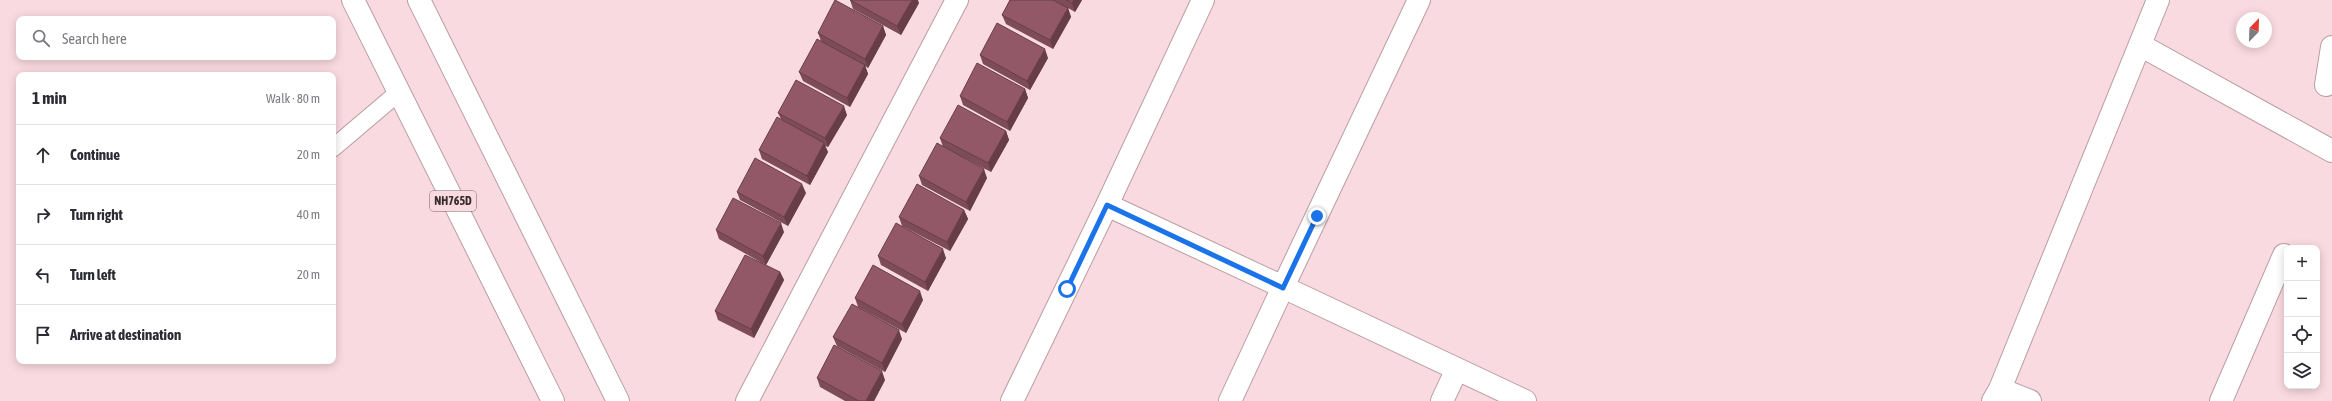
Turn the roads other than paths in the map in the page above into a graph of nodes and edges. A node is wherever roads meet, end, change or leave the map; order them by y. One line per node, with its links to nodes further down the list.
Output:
1 (353, 0): 10 (main road, NH765D)
2 (419, 0): 19 (main road)
3 (957, 0): 20 (main road)
4 (1203, 0): 13 (main road)
5 (1419, 0): 15 (main road)
6 (2158, 0): 7 (main road)
7 (2140, 44): 12 (main road); 17 (main road)
8 (2332, 47): 9 (main road)
9 (2326, 85)
10 (399, 92): 11 (lane); 18 (main road, NH765D)
11 (336, 145)
12 (2332, 151)
13 (1107, 205): 15 (main road); 21 (main road)
14 (2284, 255): 26 (main road)
15 (1283, 288): 16 (main road); 22 (main road)
16 (1457, 369): 23 (main road); 24 (main road)
17 (1996, 395): 25 (main road)
18 (553, 401)
19 (618, 401)
20 (747, 401)
21 (1012, 401)
22 (1230, 401)
23 (1442, 401)
24 (1525, 401)
25 (2030, 401)
26 (2221, 401)

